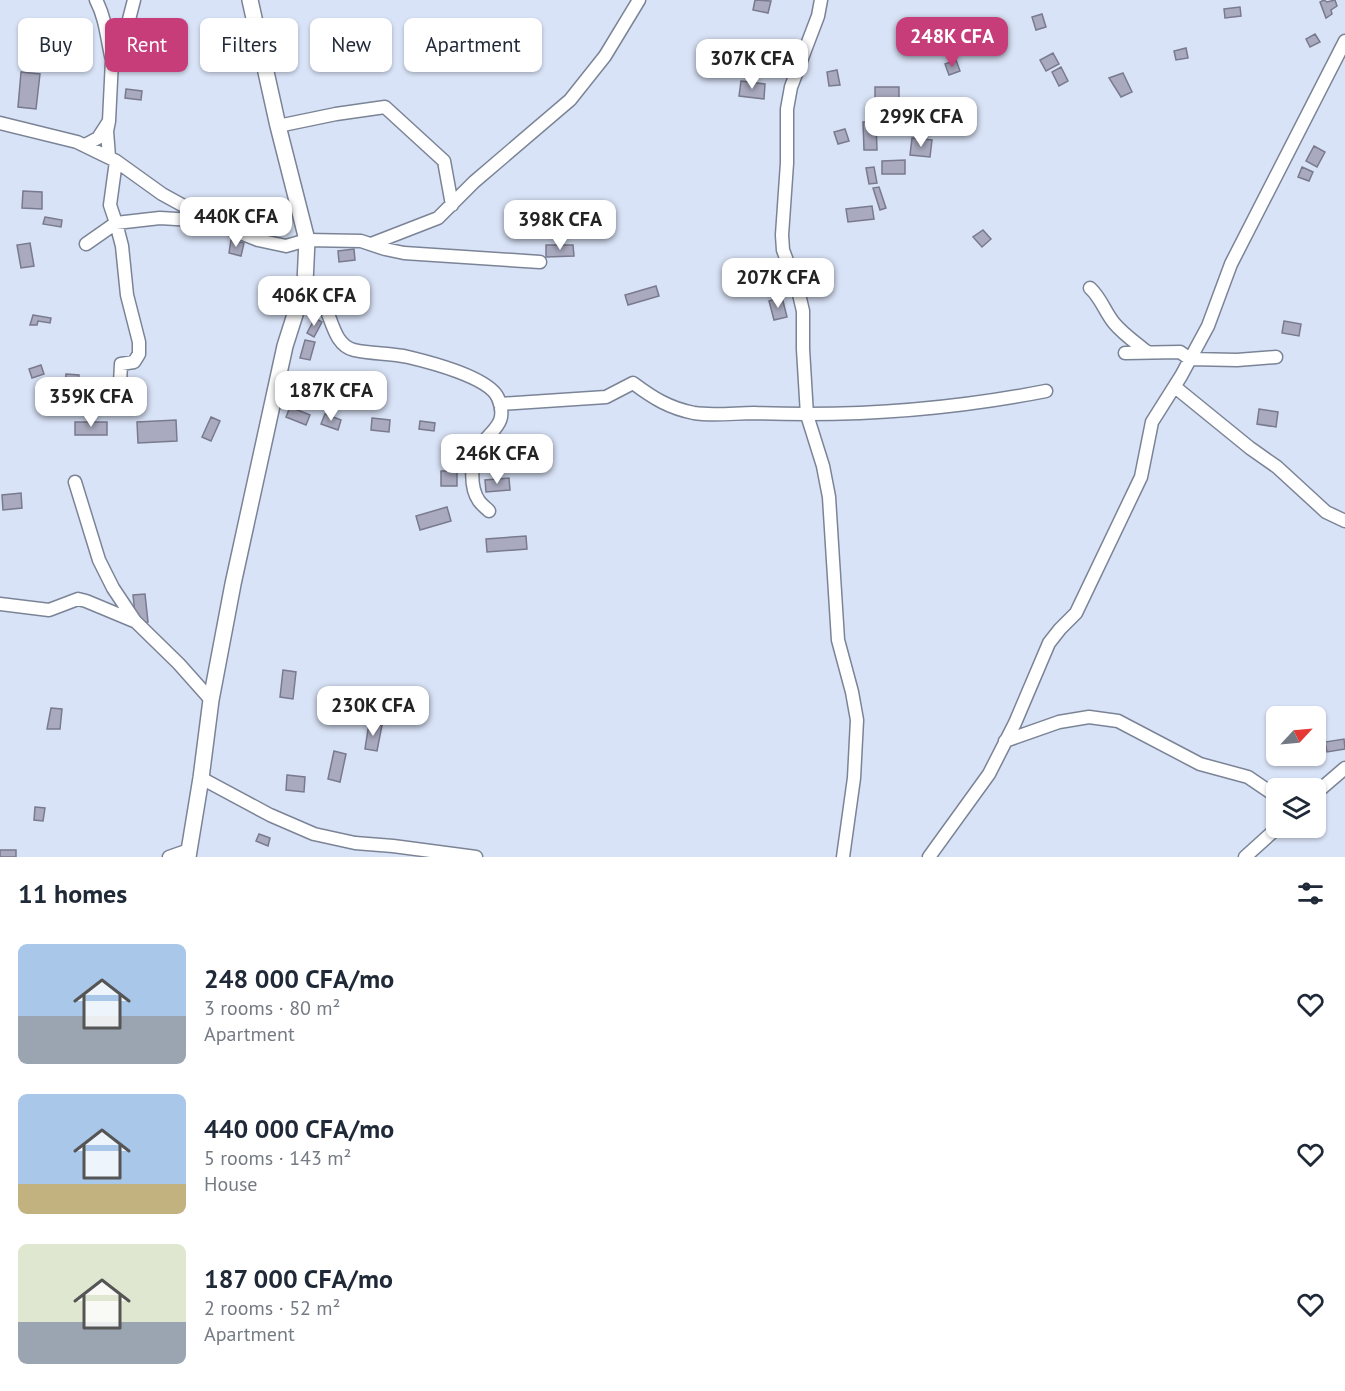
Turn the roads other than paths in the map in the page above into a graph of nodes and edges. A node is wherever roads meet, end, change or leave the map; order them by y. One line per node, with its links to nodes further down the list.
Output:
1 (96, 0): 7 (street)
2 (135, 0): 6 (street)
3 (250, 0): 12 (main road)
4 (639, 0): 16 (street)
5 (821, 0): 36 (street)
6 (130, 18)
7 (105, 21)
8 (1345, 41): 31 (street)
9 (111, 72): 10 (street)
10 (109, 121): 13 (street); 14 (street)
11 (0, 123): 13 (street)
12 (278, 126): 16 (street); 22 (main road)
13 (85, 145): 14 (street)
14 (113, 159): 15 (street); 18 (street)
15 (110, 205): 19 (street); 20 (street)
16 (452, 205): 24 (street)
17 (141, 221): 18 (street); 19 (street); 21 (street)
18 (213, 222): 22 (street)
19 (116, 223): 20 (street); 21 (street)
20 (97, 235): 23 (street)
21 (121, 240): 32 (street)
22 (307, 240): 24 (street); 26 (main road)
23 (86, 244)
24 (371, 244): 25 (street)
25 (540, 262)
26 (306, 283): 35 (street); 42 (main road)
27 (1090, 288): 28 (street)
28 (1146, 351): 29 (street); 31 (street)
29 (1125, 353)
30 (1276, 357): 31 (street)
31 (1190, 359): 33 (street)
32 (120, 382)
33 (1175, 387): 39 (street); 43 (street)
34 (1046, 391): 36 (street)
35 (500, 404): 36 (street); 38 (street)
36 (807, 415): 52 (street)
37 (75, 482): 41 (street)
38 (489, 510)
39 (1345, 521)
40 (0, 604): 41 (street)
41 (135, 621): 42 (street)
42 (211, 700): 45 (main road)
43 (1005, 741): 47 (street); 53 (street)
44 (1345, 768): 46 (street)
45 (201, 778): 49 (main road); 51 (street)
46 (1326, 784)
47 (1266, 789)
48 (1266, 838): 54 (street)
49 (188, 854): 50 (street)
50 (169, 857)
51 (476, 857)
52 (843, 857)
53 (928, 857)
54 (1245, 857)

